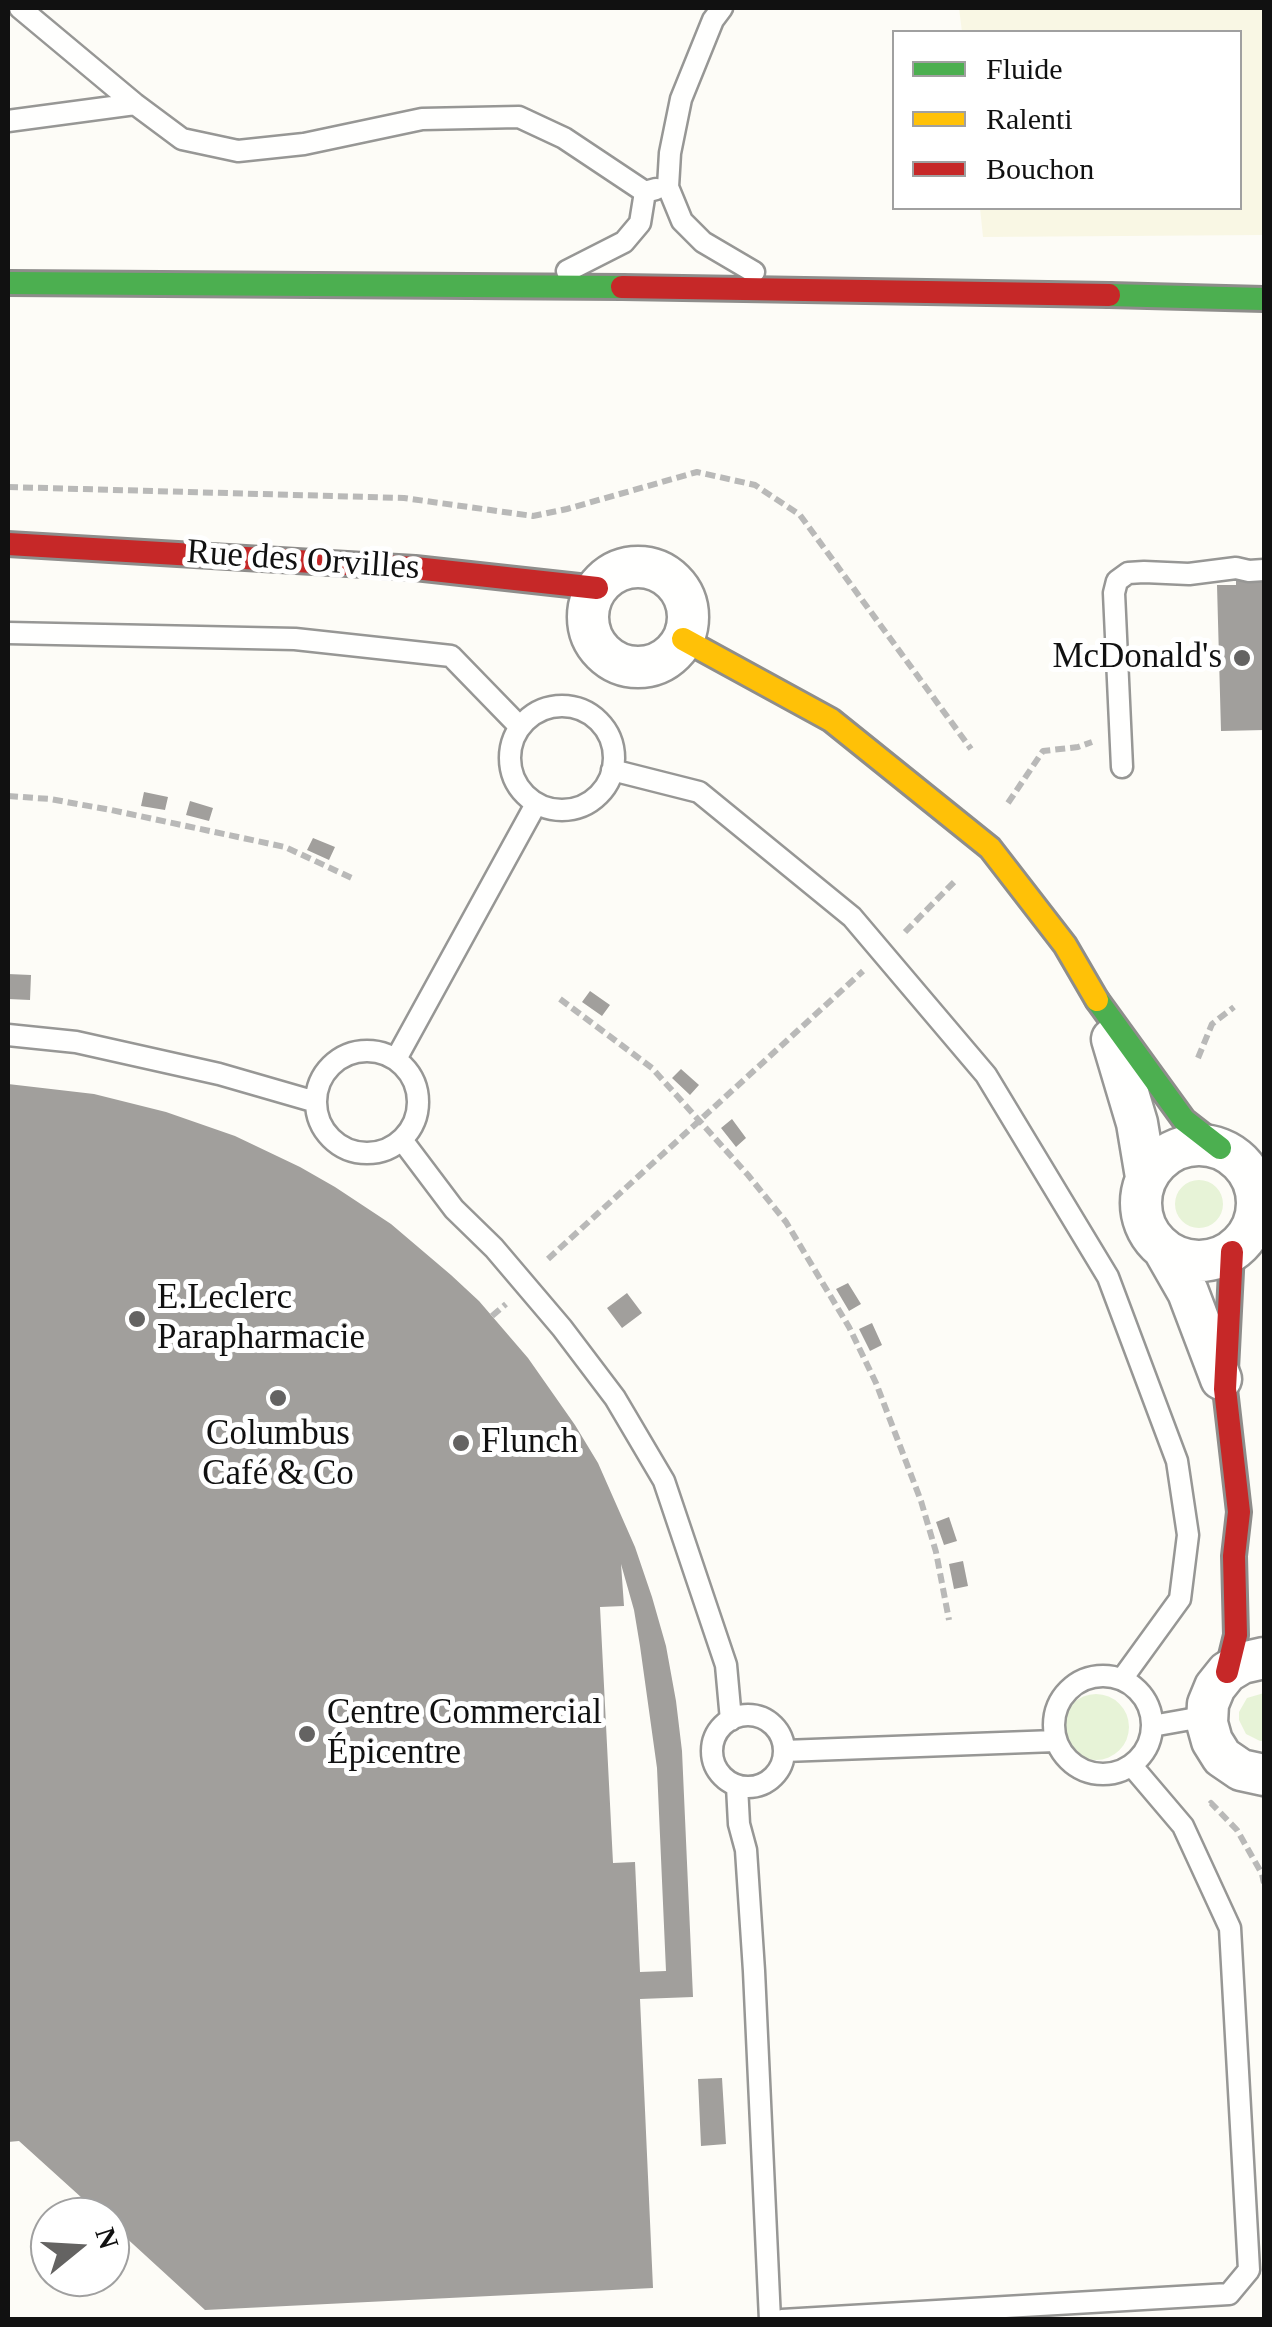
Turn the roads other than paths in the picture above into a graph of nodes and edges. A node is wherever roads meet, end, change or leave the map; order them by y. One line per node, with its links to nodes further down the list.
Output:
1 (20, 8): 3 (lane)
2 (715, 12): 5 (lane)
3 (135, 104): 4 (lane); 6 (lane)
4 (8, 121)
5 (668, 187): 6 (lane); 9 (lane)
6 (645, 192): 8 (lane)
7 (8, 283): 8 (street)
8 (540, 286): 9 (street)
9 (781, 288): 10 (street)
10 (1264, 299)
11 (8, 544): 13 (street, Rue des Orvilles)
12 (1264, 570): 17 (lane)
13 (597, 588): 15 (street); 15 (street)
14 (8, 633): 16 (lane)
15 (683, 638): 20 (street)
16 (520, 727): 18 (lane); 19 (lane)
17 (1122, 767)
18 (612, 770): 19 (lane); 34 (lane)
19 (536, 804): 22 (lane)
20 (1103, 1011): 25 (street); 26 (street)
21 (8, 1035): 23 (lane)
22 (396, 1059): 23 (lane); 24 (lane)
23 (316, 1102): 24 (lane)
24 (402, 1140): 36 (lane)
25 (1243, 1162): 26 (street); 27 (street)
26 (1146, 1176): 28 (street)
27 (1248, 1239): 28 (street); 29 (street)
28 (1164, 1250): 29 (street)
29 (1225, 1389): 30 (street)
30 (1239, 1512): 31 (street); 33 (street)
31 (1264, 1585)
32 (1264, 1658): 33 (street)
33 (1227, 1672): 35 (street)
34 (1122, 1679): 37 (lane); 38 (lane)
35 (1208, 1716): 37 (lane); 41 (street)
36 (731, 1720): 39 (lane); 42 (lane)
37 (1152, 1726): 40 (lane)
38 (1056, 1740): 39 (lane); 40 (lane)
39 (784, 1751): 42 (lane)
40 (1132, 1766): 45 (lane)
41 (1253, 1772): 43 (street)
42 (737, 1786): 44 (lane)
43 (1264, 1804)
44 (770, 2320)
45 (782, 2320)

